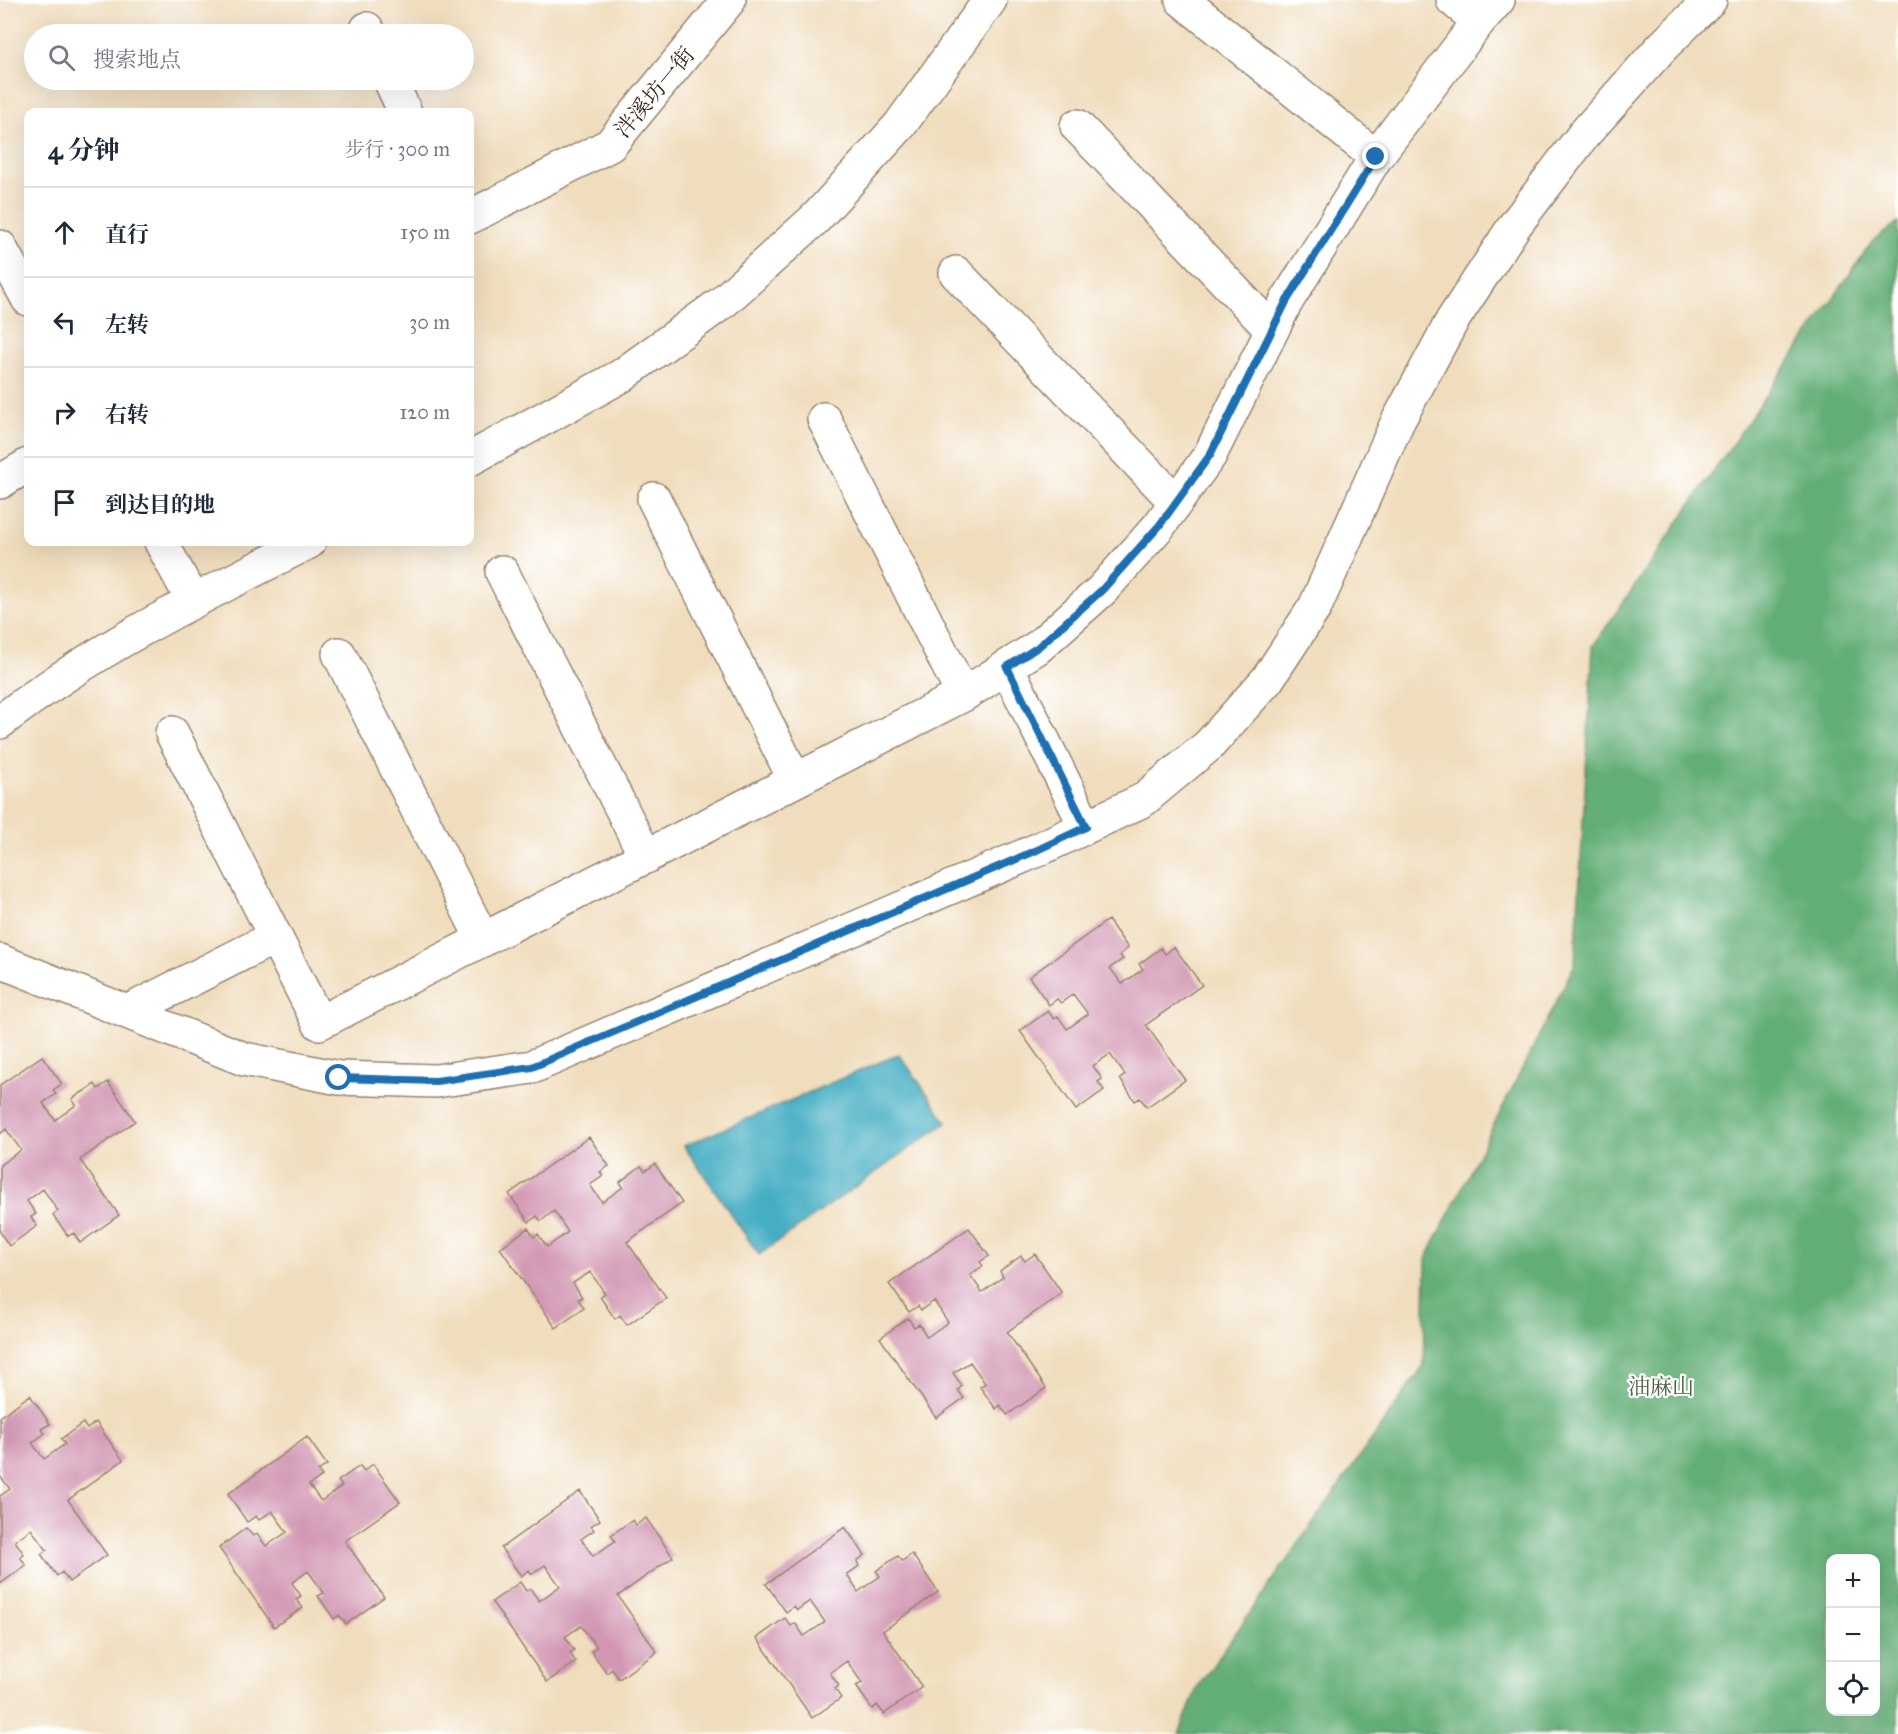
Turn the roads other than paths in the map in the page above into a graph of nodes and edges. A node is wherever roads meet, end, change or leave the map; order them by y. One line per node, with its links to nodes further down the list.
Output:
1 (729, 0): 11 (street, 泮溪坊一街)
2 (990, 0): 17 (street)
3 (1182, 0): 10 (street)
4 (1453, 0): 6 (street)
5 (1710, 0): 32 (street)
6 (1488, 10): 10 (street)
7 (395, 90): 8 (street)
8 (403, 108)
9 (1077, 126): 15 (street)
10 (1376, 157): 15 (street)
11 (474, 215)
12 (0, 247): 14 (street)
13 (956, 273): 21 (street)
14 (24, 292)
15 (1272, 330): 21 (street)
16 (824, 419): 28 (street)
17 (474, 457)
18 (24, 467): 19 (street)
19 (0, 482)
20 (654, 499): 31 (street)
21 (1176, 502): 27 (street)
22 (163, 546): 25 (street)
23 (301, 546): 25 (street)
24 (502, 572): 33 (street)
25 (193, 601): 29 (street)
26 (339, 654): 35 (street)
27 (1007, 667): 28 (street); 32 (street)
28 (963, 695): 31 (street)
29 (0, 722)
30 (172, 734): 34 (street)
31 (795, 780): 33 (street)
32 (1086, 827): 37 (street)
33 (646, 857): 35 (street)
34 (275, 937): 35 (street); 37 (street)
35 (483, 940)
36 (0, 961): 37 (street)
37 (127, 1012)

